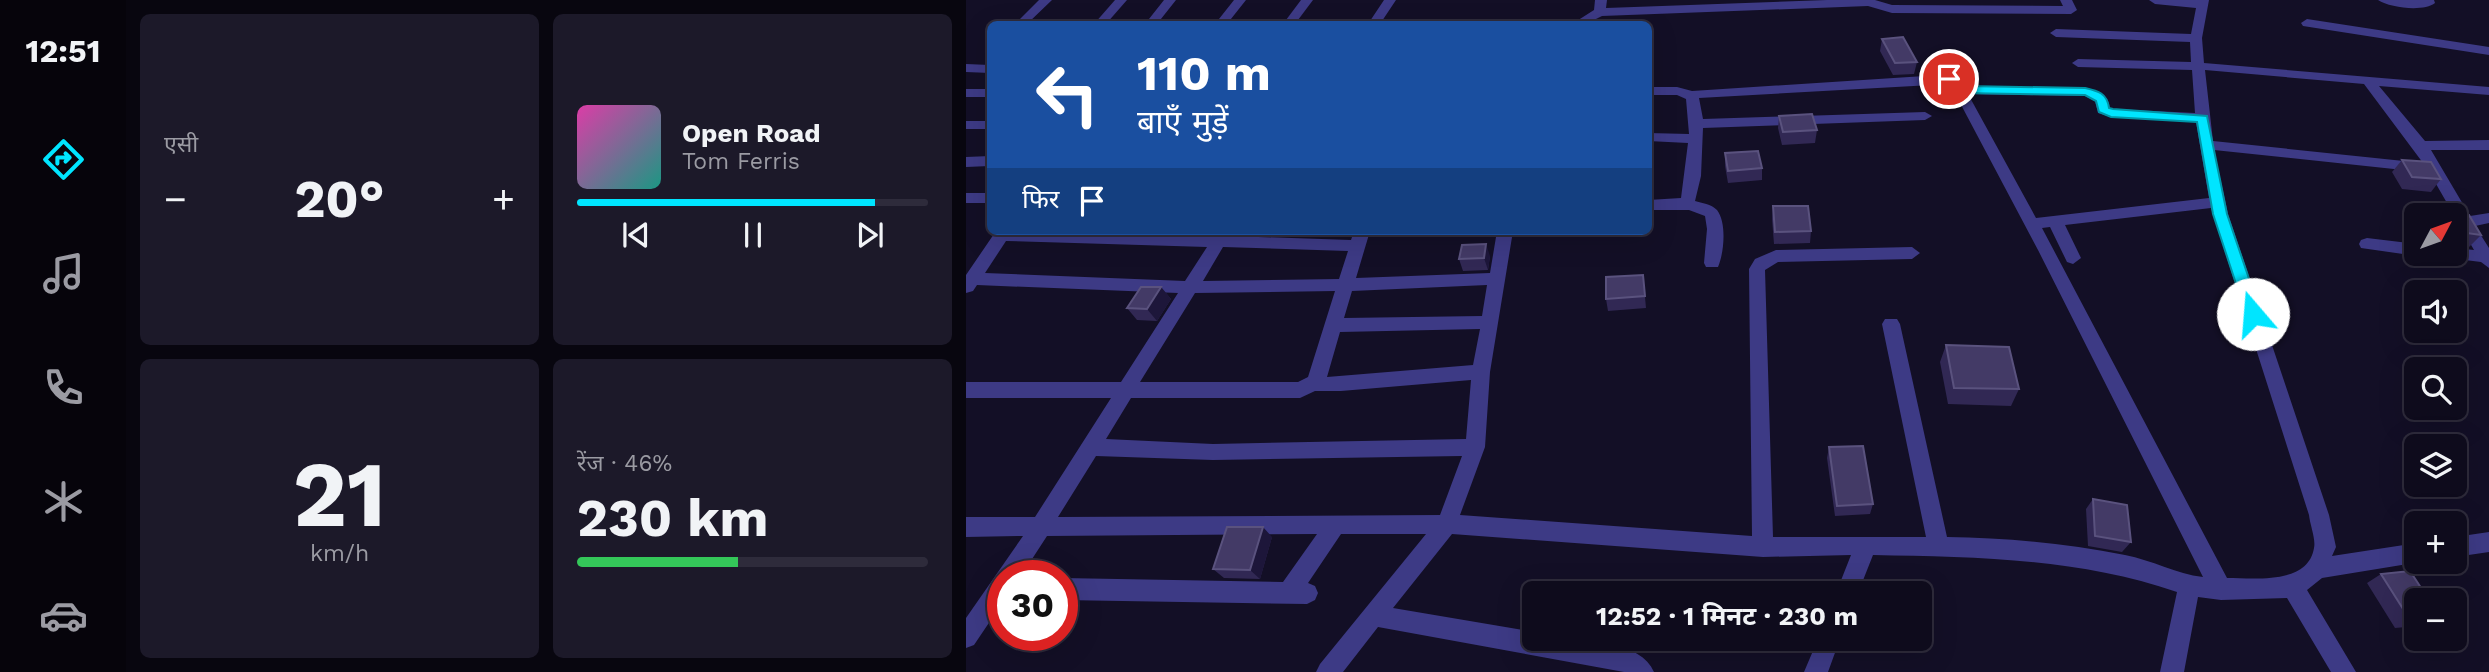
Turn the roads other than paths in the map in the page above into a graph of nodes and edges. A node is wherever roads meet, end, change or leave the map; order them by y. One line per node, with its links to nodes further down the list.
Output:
1 (1046, 0): 15 (street)
2 (1121, 0): 16 (street)
3 (1170, 0): 17 (street)
4 (1240, 0): 18 (street)
5 (1307, 0): 19 (street)
6 (1391, 0): 20 (street)
7 (2066, 0): 13 (street)
8 (2155, 0): 12 (street)
9 (2384, 0): 10 (street)
10 (2428, 0)
11 (1867, 1): 13 (street); 14 (street)
12 (2203, 2): 24 (street)
13 (1968, 5)
14 (1601, 6): 21 (street)
15 (1024, 21)
16 (1103, 21)
17 (1154, 21)
18 (1223, 21)
19 (1291, 21)
20 (1376, 21)
21 (1582, 21)
22 (2307, 23): 25 (street)
23 (2056, 33): 24 (street)
24 (2196, 38): 27 (street)
25 (2489, 51)
26 (2078, 63): 27 (street)
27 (2198, 66): 28 (street); 36 (street)
28 (2367, 79): 31 (street); 43 (street)
29 (1960, 90): 34 (street); 36 (street); 56 (street)
30 (1652, 91): 34 (street)
31 (2489, 91)
32 (966, 93): 33 (street)
33 (987, 93)
34 (1690, 95): 39 (street)
35 (1925, 116): 39 (street)
36 (2202, 118): 41 (street)
37 (966, 125): 38 (street)
38 (987, 125)
39 (1696, 131): 40 (street); 52 (street)
40 (1652, 137)
41 (2206, 145): 46 (street); 49 (street)
42 (2489, 145): 43 (street)
43 (2421, 146): 46 (street)
44 (987, 161): 45 (street)
45 (966, 162)
46 (2431, 168): 50 (street)
47 (966, 198): 48 (street)
48 (987, 198)
49 (2218, 202): 54 (street); 94 (street)
50 (2452, 203)
51 (1652, 205): 52 (street)
52 (1685, 206): 69 (street)
53 (2489, 218): 55 (street)
54 (2055, 221): 56 (street); 67 (street)
55 (2468, 221)
56 (2032, 224): 99 (street)
57 (2468, 228): 68 (street)
58 (1001, 235): 71 (street)
59 (1149, 235): 61 (street)
60 (1504, 235): 70 (street)
61 (1222, 236): 62 (street); 73 (street)
62 (1360, 239): 72 (street)
63 (2367, 244): 64 (street)
64 (2404, 248)
65 (1912, 253): 91 (street)
66 (2468, 256): 68 (street)
67 (2073, 258)
68 (2488, 260)
69 (1712, 262)
70 (1496, 279): 72 (street); 74 (street)
71 (969, 284): 73 (street)
72 (1345, 285): 73 (street); 76 (street)
73 (1190, 287): 79 (street)
74 (1489, 321): 76 (street); 77 (street)
75 (1891, 324): 90 (street)
76 (1333, 326): 78 (street)
77 (1481, 372): 78 (street); 82 (street)
78 (1316, 382): 79 (street)
79 (1127, 389): 80 (street); 81 (street)
80 (966, 390)
81 (1091, 447): 82 (street); 84 (street)
82 (1475, 447): 83 (street)
83 (1447, 524): 85 (street); 91 (street); 101 (street)
84 (1042, 525): 85 (street); 86 (street); 93 (street)
85 (1335, 526): 98 (street)
86 (966, 527)
87 (2489, 542): 89 (street)
88 (1866, 545): 90 (street); 91 (street); 95 (street)
89 (2467, 545)
90 (1938, 546): 96 (street)
91 (1763, 547)
92 (2404, 555): 94 (street)
93 (1019, 560)
94 (2317, 569): 97 (street)
95 (1852, 581)
96 (2189, 586): 99 (street); 107 (street)
97 (2293, 587): 99 (street); 108 (street)
98 (1078, 589)
99 (2221, 589)
100 (987, 607): 102 (street)
101 (1375, 617): 104 (street); 105 (street)
102 (966, 637)
103 (1824, 651): 106 (street)
104 (1328, 672)
105 (1642, 672)
106 (1816, 672)
107 (2172, 672)
108 (2344, 672)

